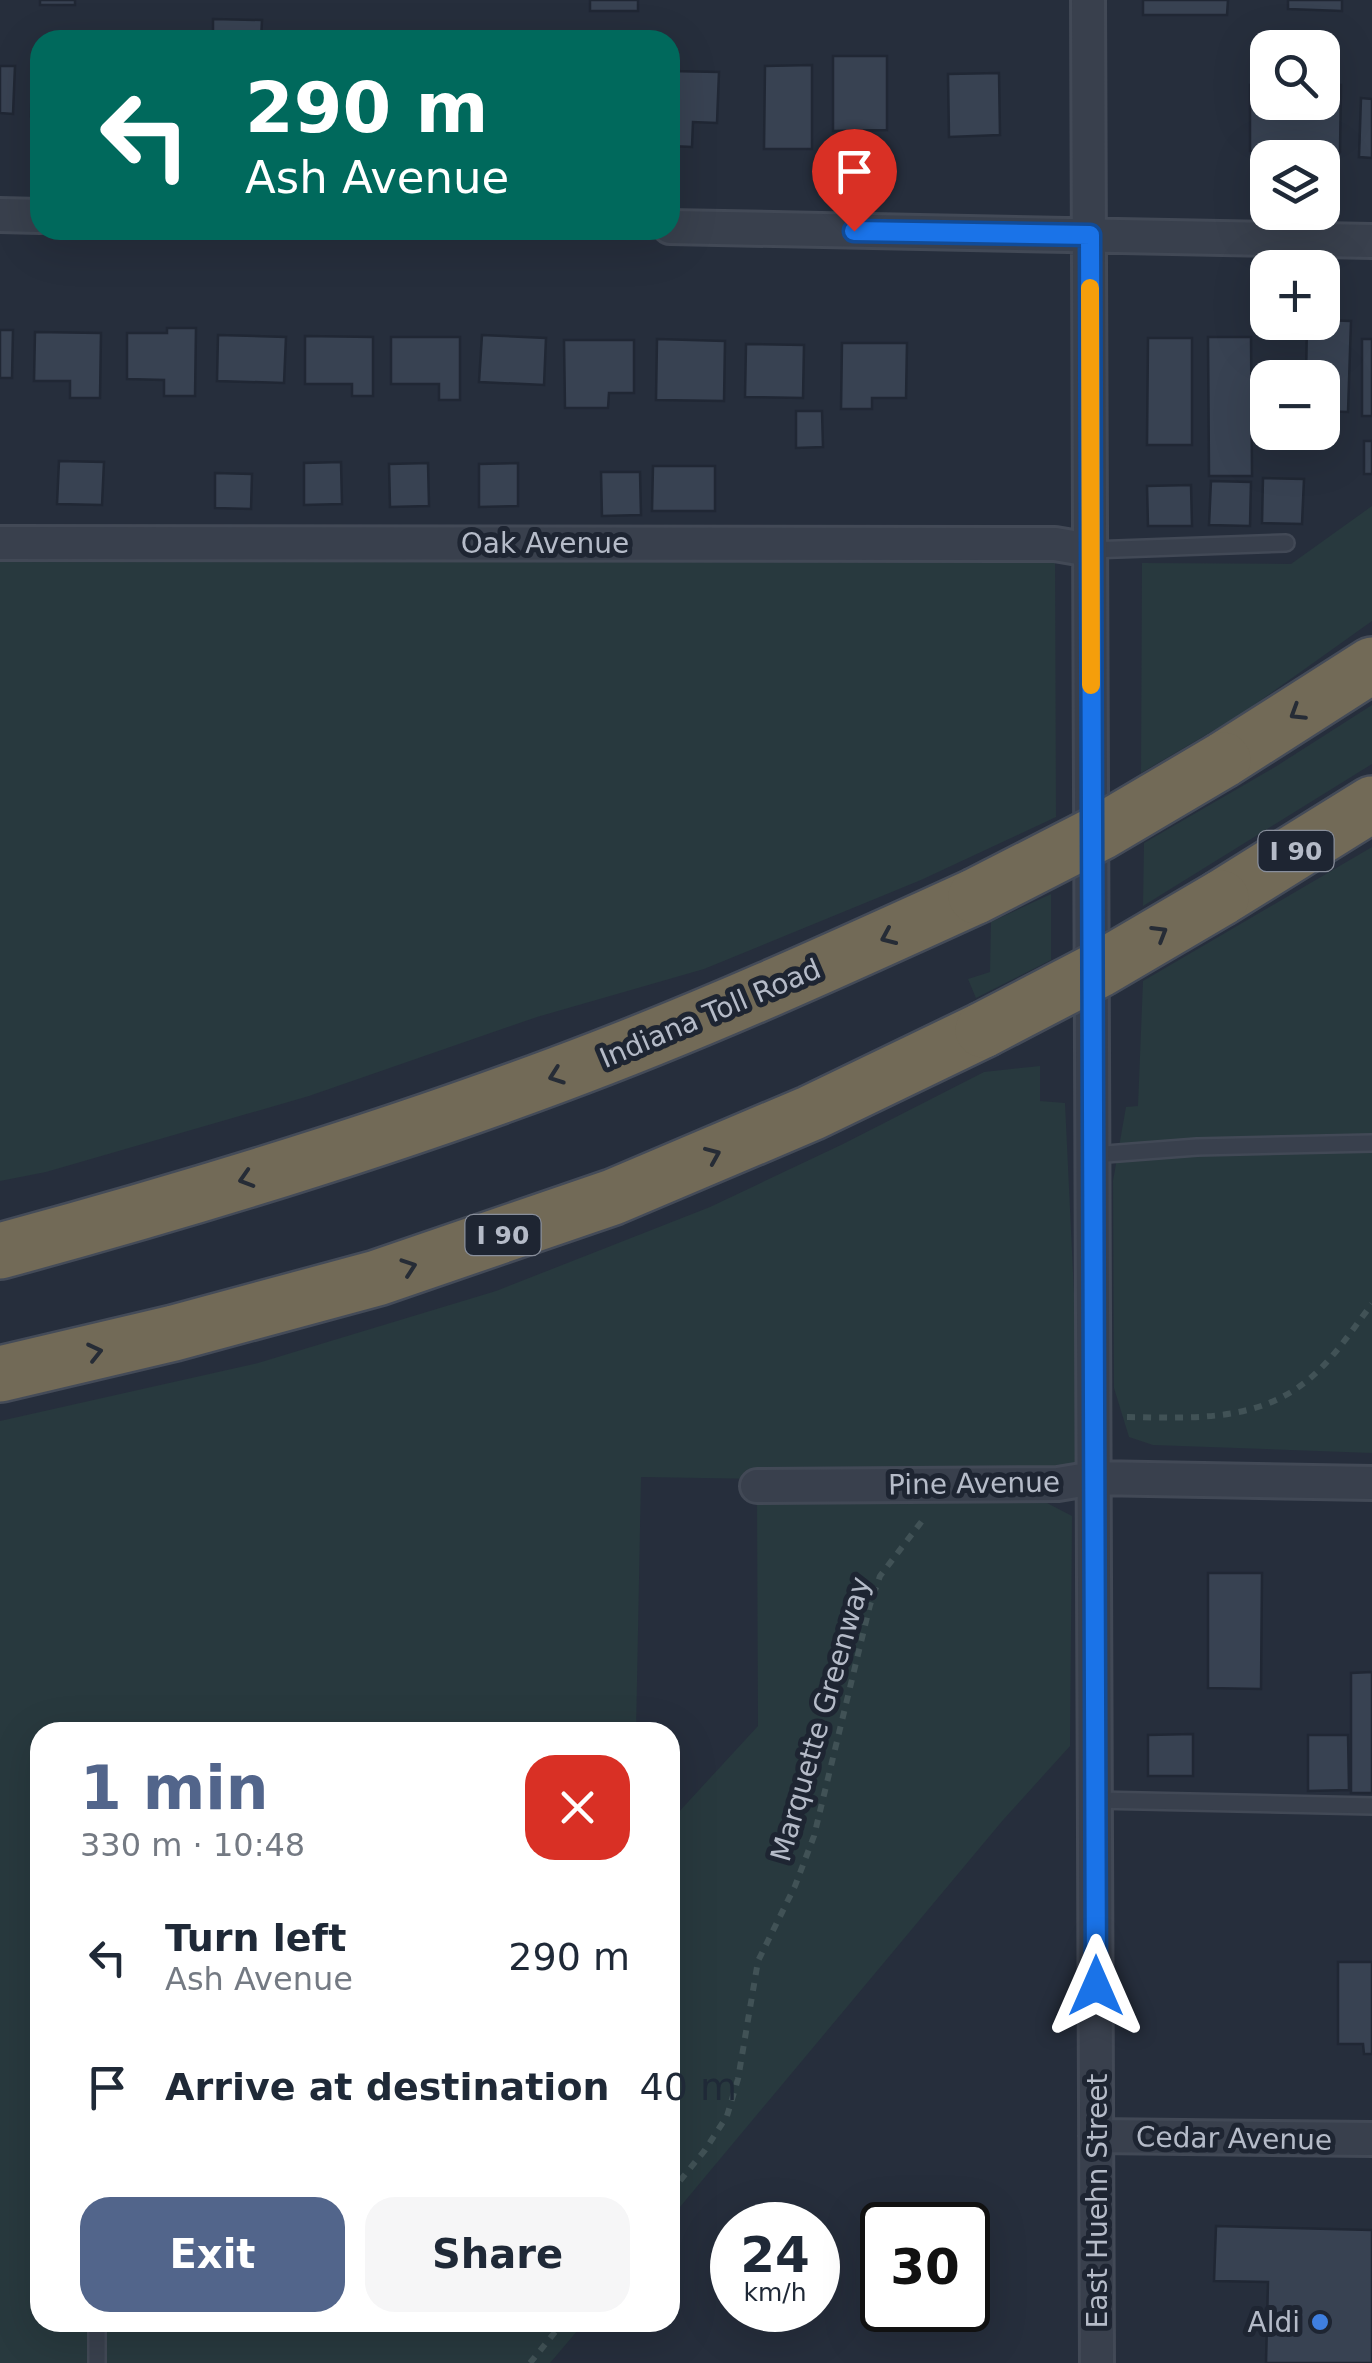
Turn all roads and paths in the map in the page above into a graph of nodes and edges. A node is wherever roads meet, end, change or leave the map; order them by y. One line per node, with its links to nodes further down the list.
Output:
1 (1088, 0): 5 (street, East Huehn Street)
2 (0, 215): 3 (street)
3 (30, 216)
4 (680, 228): 5 (street)
5 (1090, 235): 6 (street); 9 (street, East Huehn Street)
6 (1372, 241)
7 (0, 542): 9 (street, Oak Avenue)
8 (1286, 543): 9 (lane)
9 (1090, 550): 13 (street, East Huehn Street)
10 (1372, 665): 14 (highway, Indiana Toll Road, one-way to 14, bridge)
11 (1372, 804): 16 (highway, I 90, one-way to 11, bridge)
12 (1372, 1143): 13 (lane)
13 (1093, 1155): 18 (street, East Huehn Street)
14 (0, 1251)
15 (1372, 1304): 17 (path)
16 (0, 1374)
17 (1128, 1417)
18 (1094, 1478): 19 (street, Pine Avenue); 20 (street, Pine Avenue); 22 (street, East Huehn Street)
19 (1372, 1482)
20 (974, 1484): 21 (street, Pine Avenue); 26 (path, Marquette Greenway)
21 (756, 1486)
22 (1095, 1800): 23 (lane); 24 (street, East Huehn Street)
23 (1372, 1806)
24 (1096, 2136): 25 (street, Cedar Avenue); 31 (street, East Huehn Street)
25 (1372, 2139)
26 (680, 2181)
27 (97, 2332): 29 (lane)
28 (556, 2332): 30 (path)
29 (97, 2363)
30 (530, 2363)
31 (1097, 2363)

